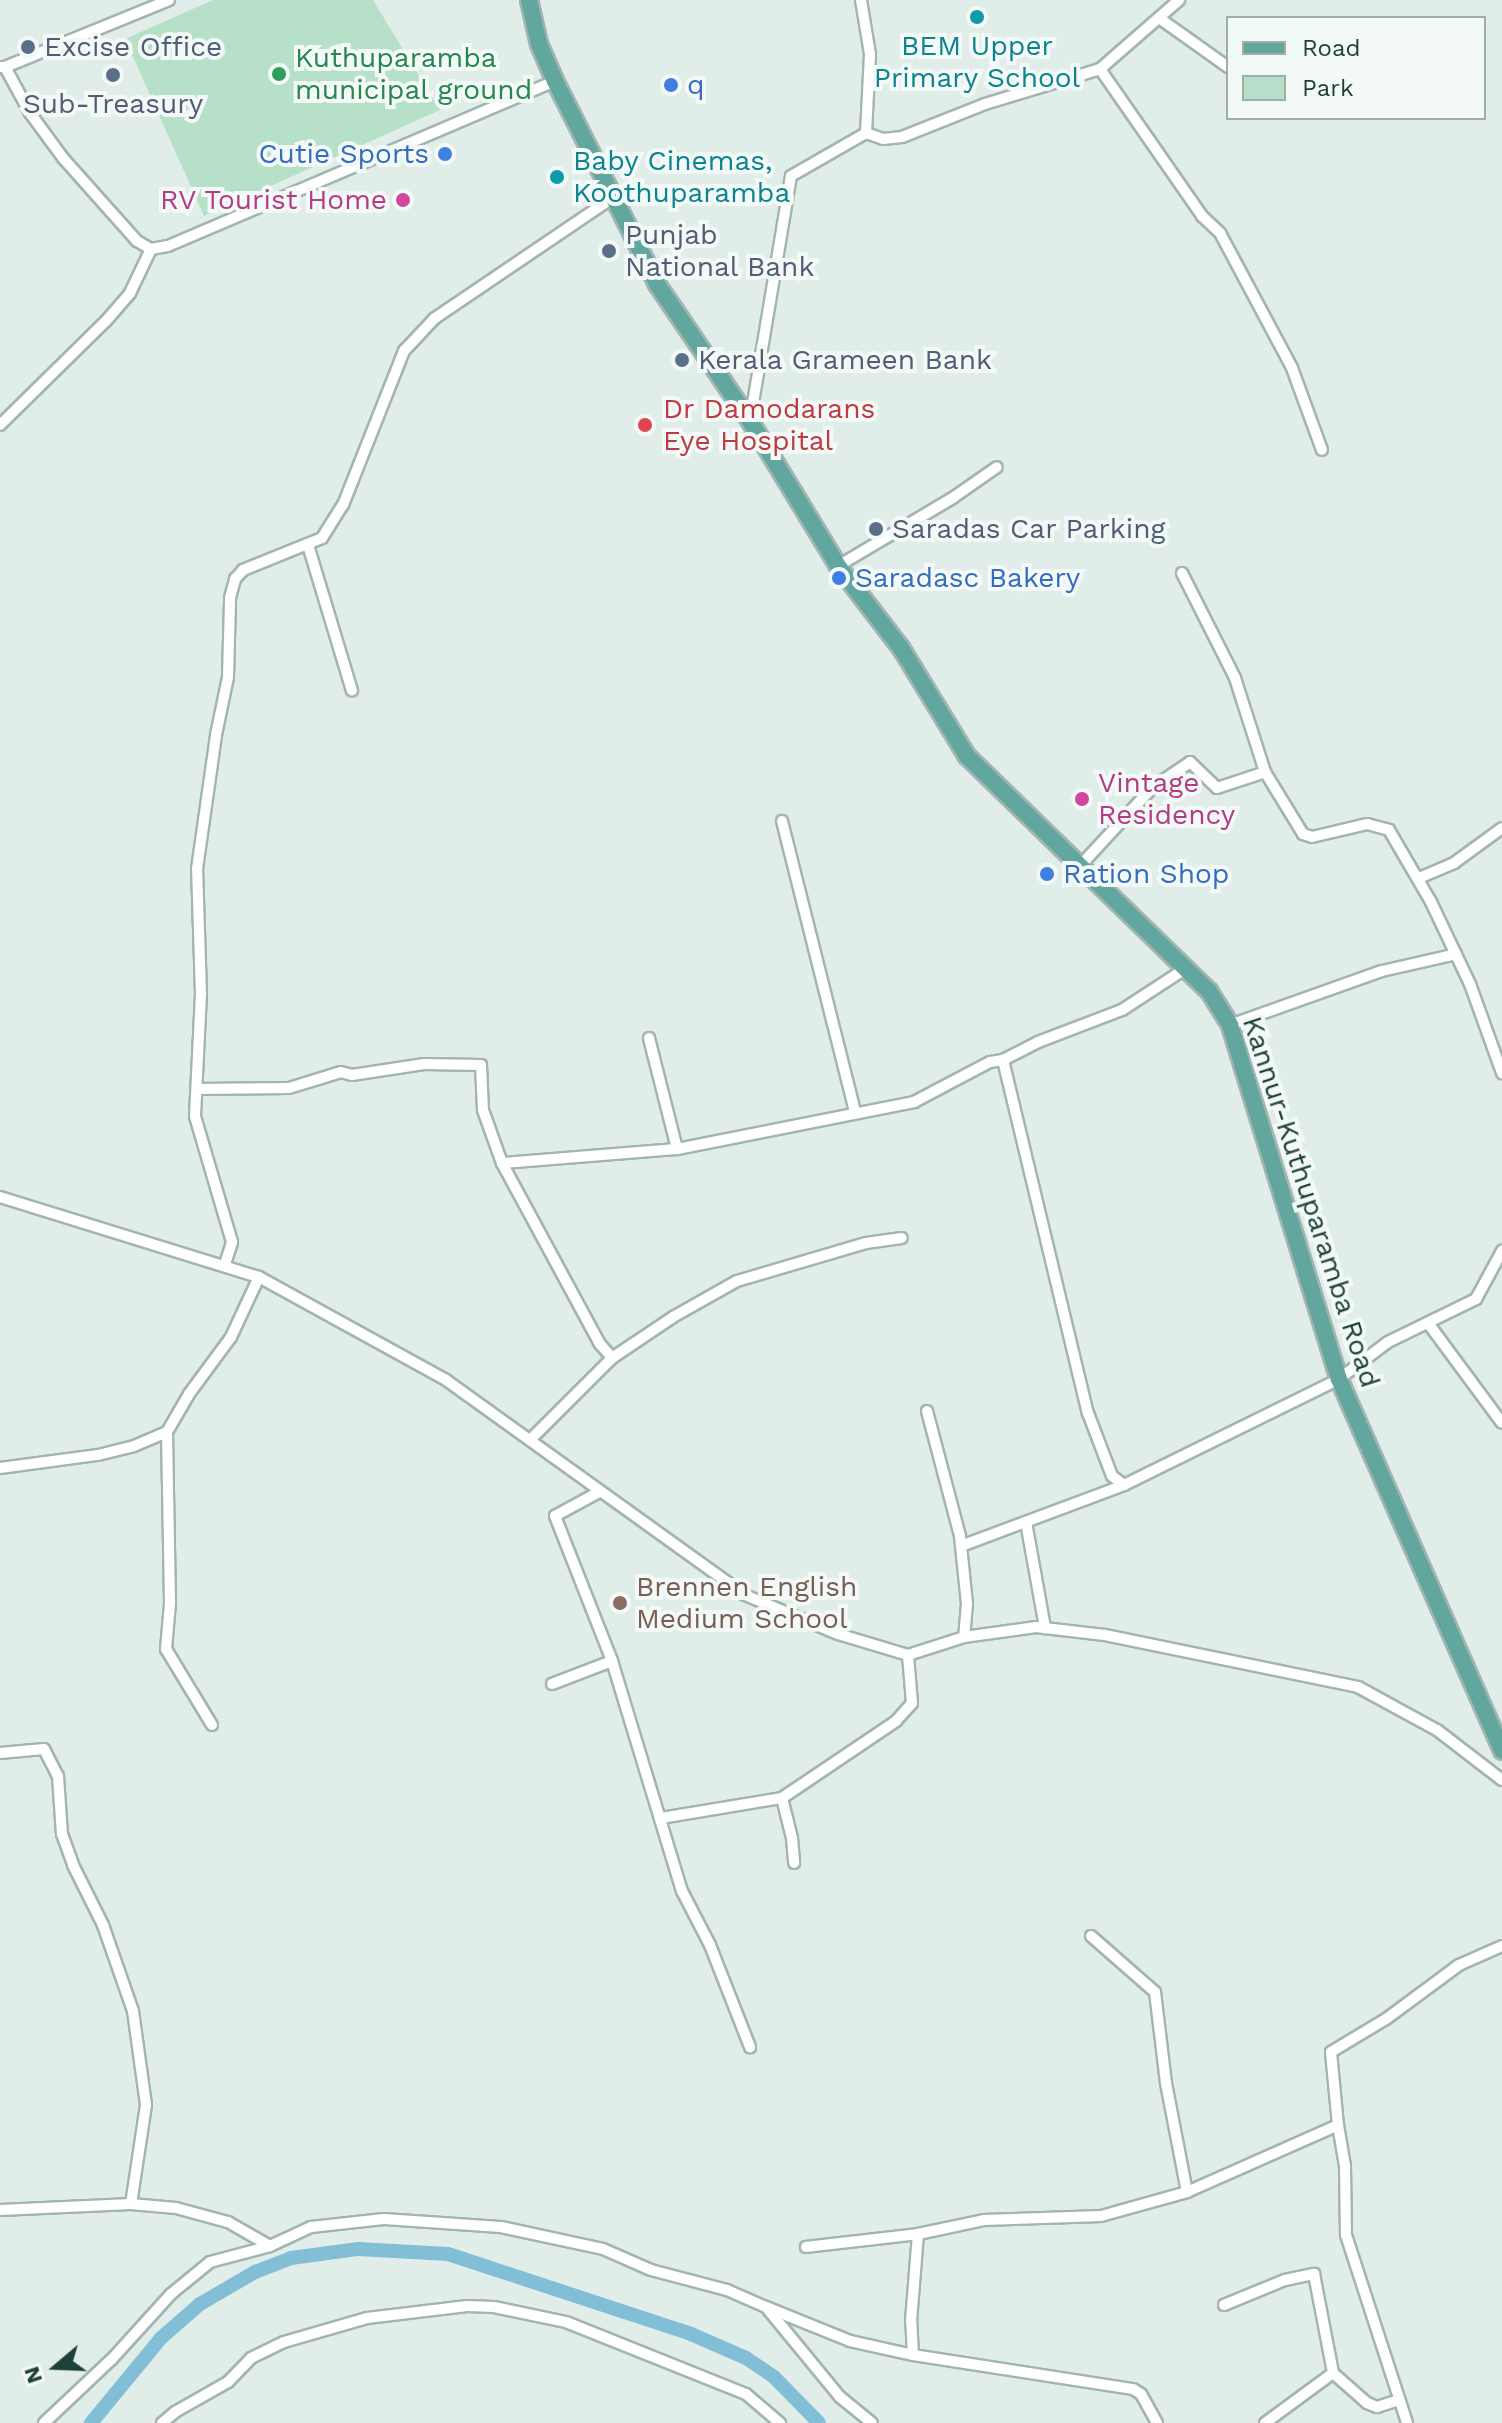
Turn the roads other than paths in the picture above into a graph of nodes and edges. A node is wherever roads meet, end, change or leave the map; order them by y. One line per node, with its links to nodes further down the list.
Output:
1 (169, 0): 7 (street)
2 (861, 0): 10 (street)
3 (1179, 0): 5 (street)
4 (532, 1): 9 (main road, Kannur-Kuthuparamba Road)
5 (1159, 18): 6 (street); 8 (street)
6 (1226, 66)
7 (3, 67): 12 (street)
8 (1100, 69): 10 (street); 15 (street)
9 (555, 81): 11 (main road, Kannur-Kuthuparamba Road); 12 (street)
10 (866, 133): 13 (street)
11 (614, 197): 13 (main road, Kannur-Kuthuparamba Road); 17 (street)
12 (151, 249): 14 (street)
13 (750, 421): 18 (main road, Kannur-Kuthuparamba Road)
14 (0, 425)
15 (1322, 450)
16 (997, 467): 18 (street)
17 (308, 545): 20 (street); 32 (street)
18 (838, 566): 24 (main road, Kannur-Kuthuparamba Road)
19 (1182, 573): 21 (street)
20 (352, 691)
21 (1265, 772): 24 (street); 25 (street)
22 (782, 821): 33 (street)
23 (1502, 828): 25 (street)
24 (1080, 866): 27 (main road, Kannur-Kuthuparamba Road)
25 (1419, 878): 26 (street)
26 (1456, 954): 28 (street); 31 (street)
27 (1185, 969): 28 (main road, Kannur-Kuthuparamba Road); 30 (street)
28 (1230, 1025): 43 (main road, Kannur-Kuthuparamba Road)
29 (649, 1038): 34 (street)
30 (1003, 1060): 33 (street); 49 (street)
31 (1502, 1073)
32 (197, 1089): 35 (street); 39 (street)
33 (855, 1111): 34 (street)
34 (677, 1149): 35 (street)
35 (502, 1163): 42 (street)
36 (0, 1199): 39 (street)
37 (902, 1238): 42 (street)
38 (1502, 1251): 41 (street)
39 (225, 1264): 40 (street)
40 (259, 1277): 46 (street); 47 (street)
41 (1428, 1323): 43 (street); 45 (street)
42 (612, 1358): 47 (street)
43 (1339, 1379): 49 (street); 59 (main road, Kannur-Kuthuparamba Road)
44 (927, 1411): 52 (street)
45 (1502, 1423)
46 (167, 1432): 48 (street); 58 (street)
47 (531, 1439): 50 (street)
48 (0, 1468)
49 (1124, 1485): 51 (street)
50 (599, 1492): 55 (street); 56 (street)
51 (1026, 1522): 52 (street); 53 (street)
52 (961, 1546): 54 (street)
53 (1045, 1628): 54 (street); 61 (street)
54 (964, 1637): 55 (street)
55 (908, 1655): 62 (street)
56 (612, 1661): 57 (street); 63 (street)
57 (552, 1684)
58 (212, 1725)
59 (1501, 1744)
60 (0, 1753): 70 (street)
61 (1502, 1780)
62 (782, 1798): 63 (street); 64 (street)
63 (661, 1818): 67 (street)
64 (794, 1863)
65 (1091, 1936): 69 (street)
66 (1502, 1946): 68 (street)
67 (750, 2047)
68 (1338, 2125): 69 (street); 79 (street)
69 (1187, 2192): 72 (street)
70 (131, 2204): 71 (street); 73 (street)
71 (0, 2210)
72 (918, 2234): 74 (street); 77 (street)
73 (270, 2246): 76 (street); 80 (street)
74 (806, 2247)
75 (1224, 2305): 78 (street)
76 (766, 2307): 77 (street); 83 (street)
77 (913, 2355): 84 (street)
78 (1333, 2373): 79 (street); 85 (street)
79 (1399, 2400): 86 (street)
80 (44, 2423)
81 (162, 2423): 82 (street)
82 (780, 2423)
83 (872, 2423)
84 (1157, 2423)
85 (1265, 2423)
86 (1407, 2423)

